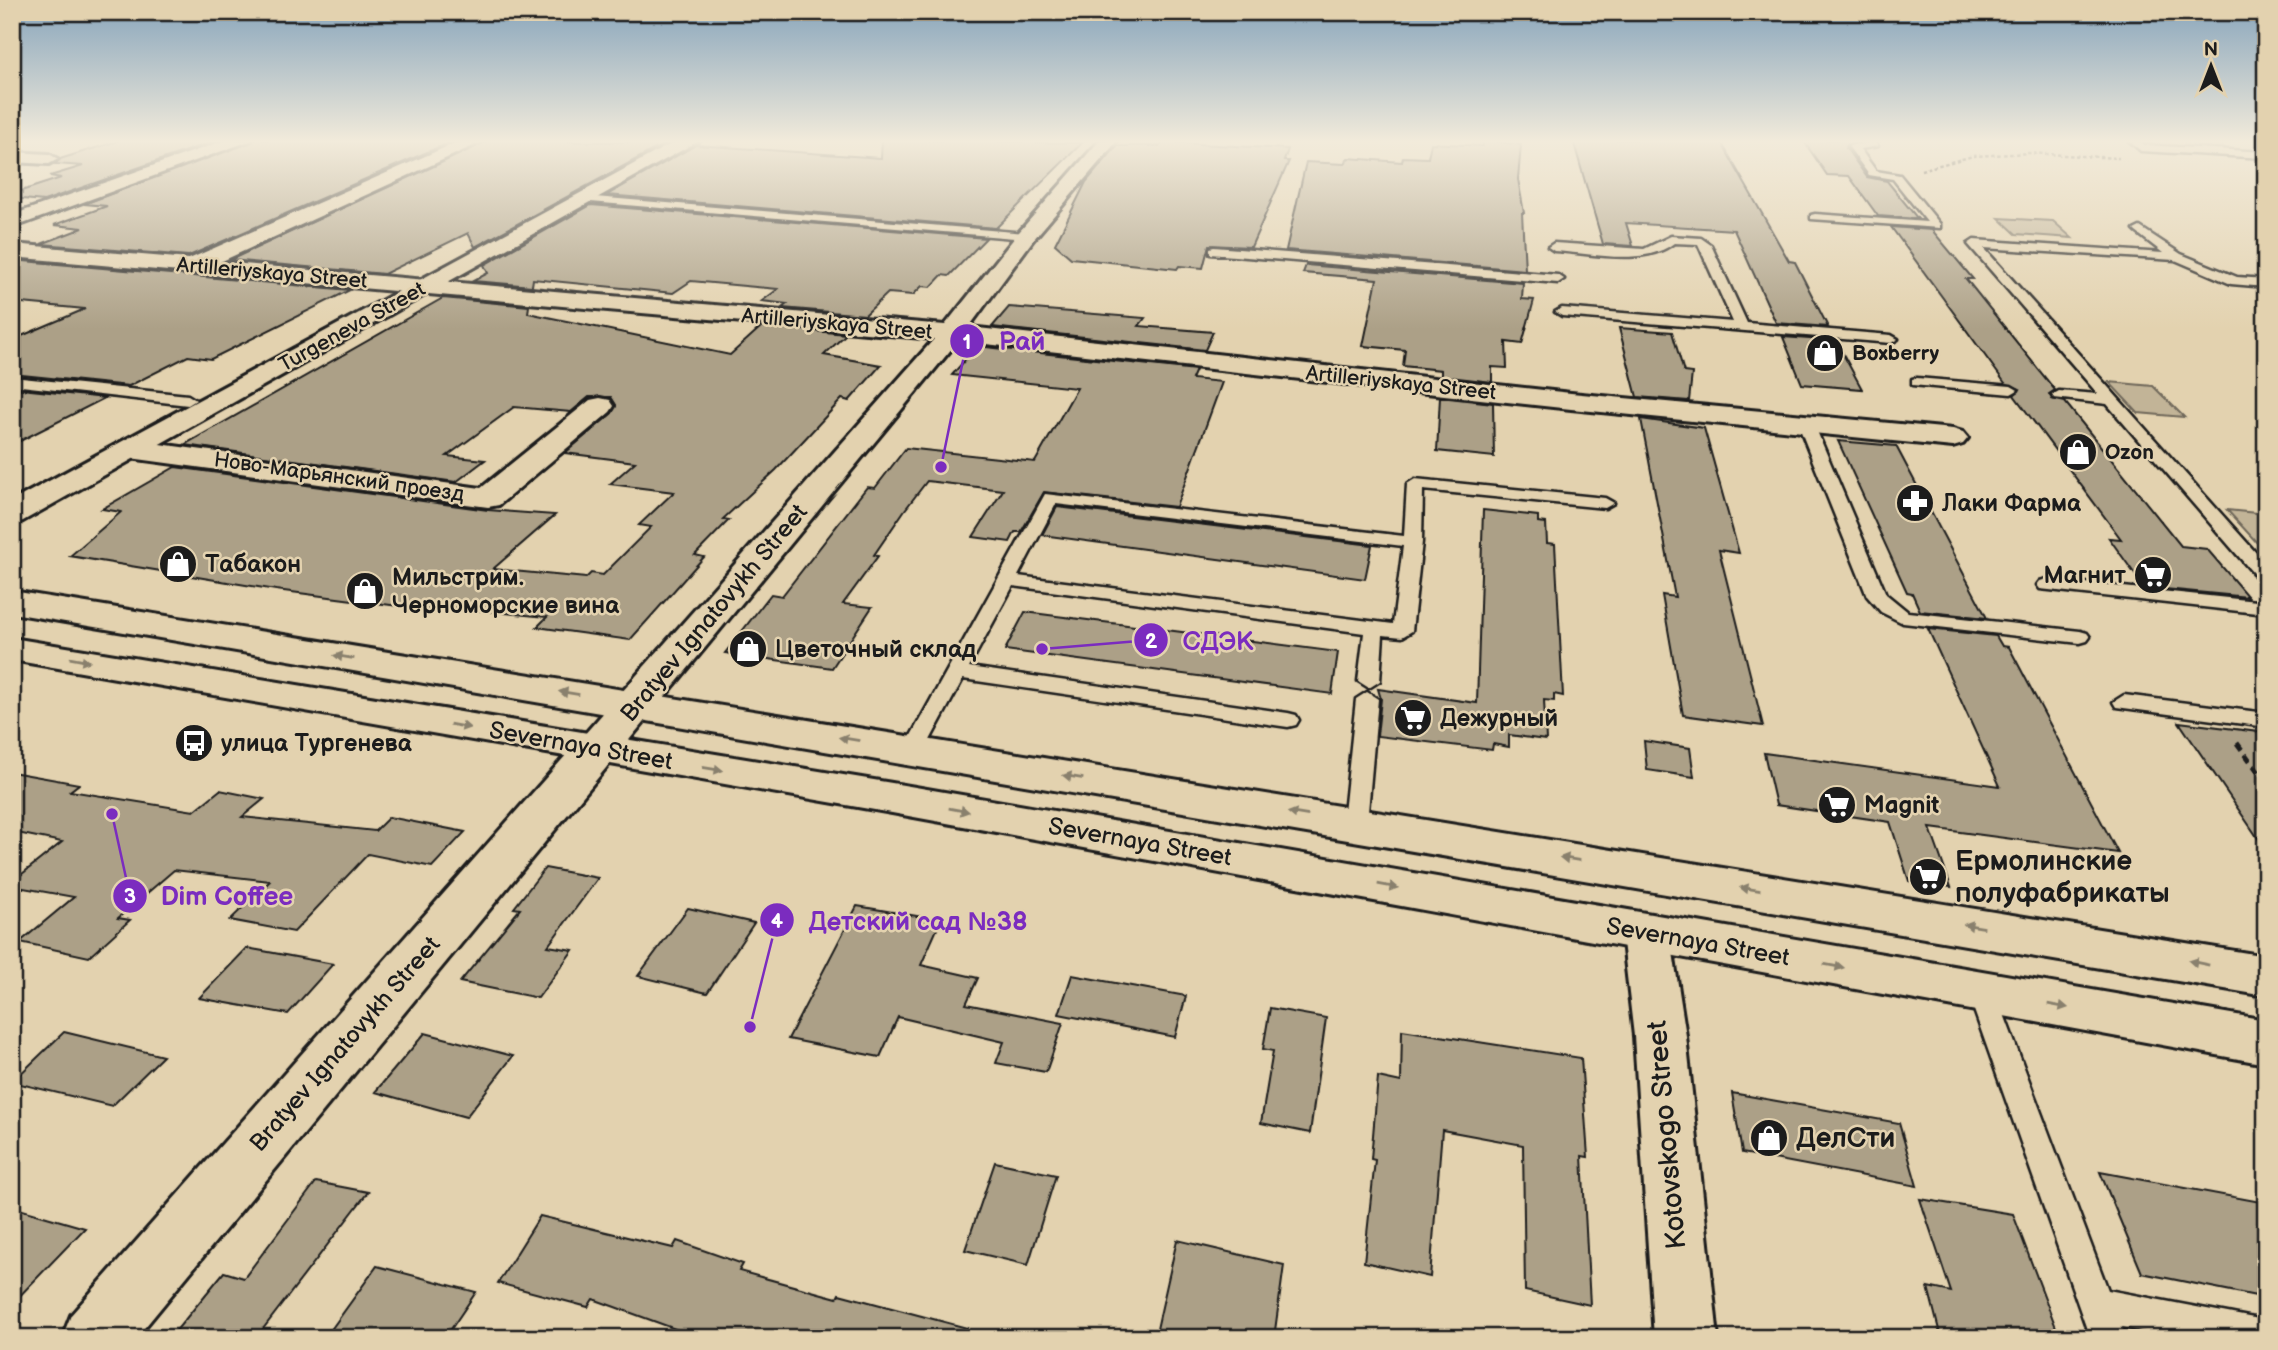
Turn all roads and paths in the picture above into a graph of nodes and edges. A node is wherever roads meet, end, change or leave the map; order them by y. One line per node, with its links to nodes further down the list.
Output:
1 (66, 203): 9 (main road)
2 (334, 203): 16 (main road)
3 (561, 203): 19 (main road, Turgeneva Street)
4 (575, 203): 19 (main road, Turgeneva Street)
5 (631, 203): 11 (lane)
6 (1055, 203): 11 (main road, Bratyev Ignatovykh Street)
7 (1917, 203): 8 (lane)
8 (1815, 217)
9 (12, 222)
10 (2140, 230): 15 (lane)
11 (1026, 236): 22 (main road, Bratyev Ignatovykh Street)
12 (1554, 247): 21 (lane)
13 (12, 250): 16 (main road, Artilleriyskaya Street)
14 (1214, 251): 17 (lane)
15 (2177, 257): 18 (lane); 29 (lane)
16 (191, 266): 19 (main road, Artilleriyskaya Street)
17 (1558, 279)
18 (2266, 283)
19 (411, 286): 22 (main road, Artilleriyskaya Street); 28 (main road, Turgeneva Street); 33 (main road, Turgeneva Street)
20 (1562, 312): 21 (lane)
21 (1742, 327): 23 (lane)
22 (952, 333): 31 (main road, Artilleriyskaya Street); 48 (main road, Bratyev Ignatovykh Street)
23 (1891, 339)
24 (12, 381): 28 (lane)
25 (1917, 382): 26 (lane)
26 (2011, 390)
27 (2059, 395): 29 (lane)
28 (188, 400): 34 (main road, Turgeneva Street)
29 (2112, 400): 38 (lane)
30 (600, 406): 33 (main road, Ново-Марьянский проезд)
31 (1806, 424): 32 (main road, Artilleriyskaya Street); 44 (lane)
32 (1953, 438)
33 (130, 449): 36 (main road, Turgeneva Street)
34 (12, 496)
35 (1605, 503): 37 (lane)
36 (12, 513)
37 (1413, 542): 39 (lane); 43 (lane)
38 (2266, 576)
39 (1008, 580): 43 (lane); 46 (lane)
40 (2046, 585): 42 (lane)
41 (12, 603): 48 (main road, Severnaya Street, one-way to 41)
42 (2266, 608)
43 (1374, 628): 55 (lane)
44 (2080, 636)
45 (12, 649): 52 (main road, Severnaya Street, one-way to 52)
46 (957, 672): 49 (lane); 53 (lane)
47 (2124, 702): 50 (lane)
48 (636, 704): 52 (main road, Bratyev Ignatovykh Street); 53 (main road, Severnaya Street, one-way to 48)
49 (1287, 720)
50 (2266, 720)
51 (2234, 738): 54 (path)
52 (597, 750): 56 (main road, Severnaya Street, one-way to 56); 61 (main road, Bratyev Ignatovykh Street)
53 (914, 750): 55 (main road, Severnaya Street, one-way to 53)
54 (2266, 782)
55 (1355, 823): 57 (main road, Severnaya Street, one-way to 55)
56 (1646, 933): 58 (main road, Severnaya Street, one-way to 58); 62 (main road, Kotovskogo Street)
57 (2266, 976)
58 (1982, 993): 59 (main road, Severnaya Street, one-way to 59); 60 (lane)
59 (2266, 1042)
60 (2096, 1305): 63 (lane); 64 (lane)
61 (94, 1338)
62 (1686, 1338)
63 (2108, 1338)
64 (2264, 1338)

